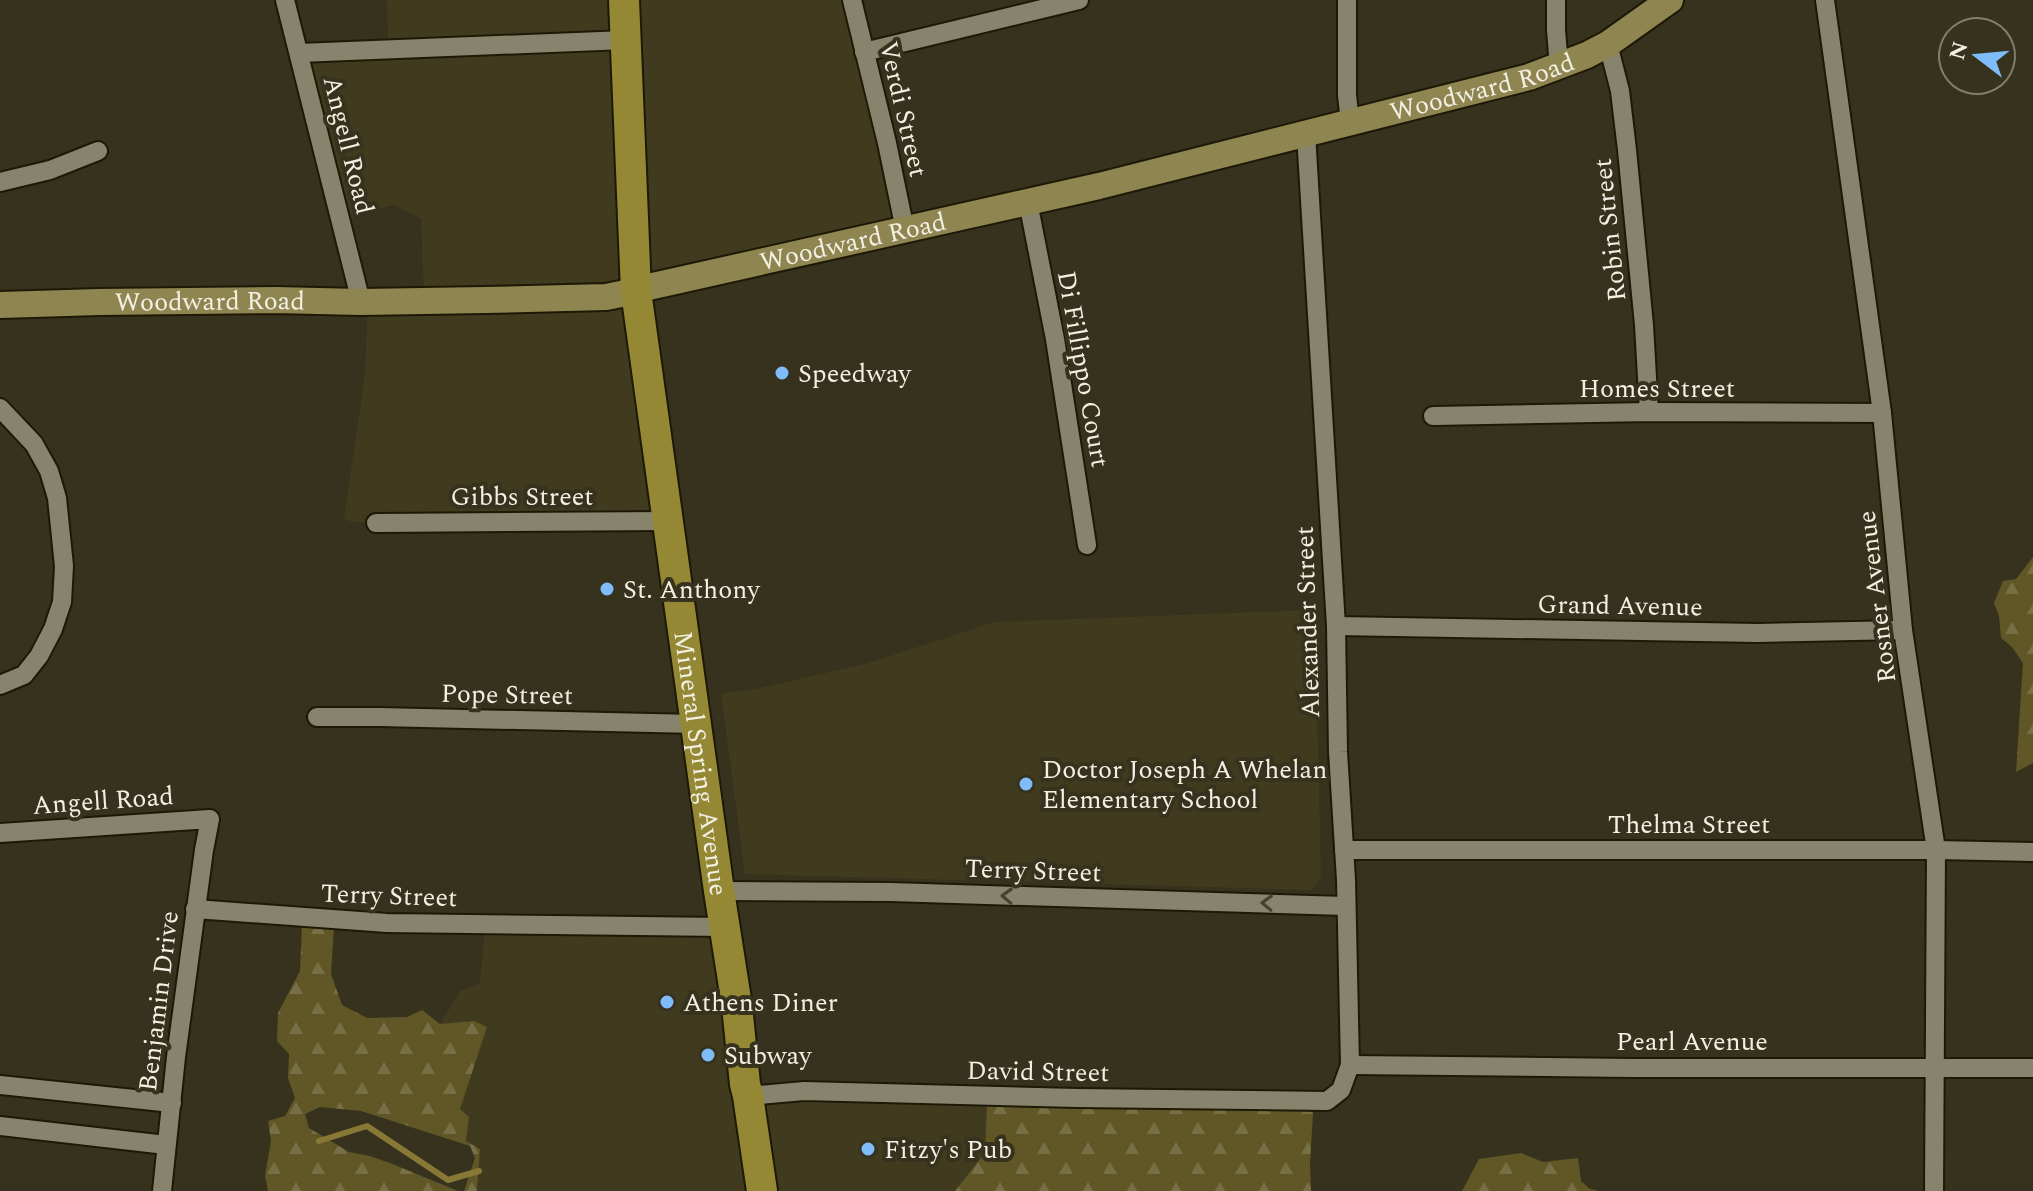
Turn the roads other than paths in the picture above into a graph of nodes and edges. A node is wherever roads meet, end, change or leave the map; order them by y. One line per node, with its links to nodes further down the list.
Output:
1 (285, 0): 12 (street, Angell Road)
2 (624, 0): 9 (main road, Mineral Spring Avenue)
3 (852, 0): 11 (street, Verdi Street)
4 (1079, 0): 11 (street)
5 (1347, 0): 14 (street)
6 (1556, 0): 13 (street)
7 (1670, 0): 10 (street, Woodward Road)
8 (1825, 0): 25 (street, Rosner Avenue)
9 (626, 40): 12 (street); 20 (main road, Mineral Spring Avenue)
10 (1608, 44): 13 (street, Woodward Road); 24 (street, Robin Street)
11 (864, 52): 19 (street, Verdi Street)
12 (299, 53): 21 (street, Angell Road)
13 (1559, 67): 14 (street, Woodward Road)
14 (1350, 122): 15 (street, Woodward Road)
15 (1306, 134): 18 (street, Woodward Road); 30 (street, Alexander Street)
16 (98, 151): 17 (street)
17 (0, 182)
18 (1028, 202): 19 (street, Woodward Road); 29 (street, Di Fillippo Court)
19 (905, 230): 20 (street, Woodward Road)
20 (640, 290): 21 (street, Woodward Road); 27 (main road, Mineral Spring Avenue)
21 (361, 302): 22 (street, Woodward Road)
22 (0, 305)
23 (0, 408): 32 (street)
24 (1649, 412): 25 (street, Homes Street); 26 (street, Homes Street)
25 (1882, 413): 31 (street, Rosner Avenue)
26 (1433, 416)
27 (668, 521): 28 (street, Gibbs Street); 34 (main road, Mineral Spring Avenue)
28 (376, 523)
29 (1087, 545)
30 (1336, 626): 31 (street, Grand Avenue); 37 (street, Alexander Street)
31 (1903, 630): 38 (street, Rosner Avenue)
32 (0, 685)
33 (317, 717): 34 (street, Pope Street)
34 (696, 724): 40 (main road, Mineral Spring Avenue)
35 (210, 819): 36 (street, Angell Road); 42 (street, Benjamin Drive)
36 (0, 833)
37 (1344, 850): 38 (street, Thelma Street); 41 (street, Alexander Street)
38 (1936, 850): 39 (street, Thelma Street); 45 (street, Rosner Avenue)
39 (2033, 852)
40 (719, 891): 41 (street, Terry Street, one-way to 40); 43 (main road, Mineral Spring Avenue)
41 (1345, 906): 44 (street, Alexander Street)
42 (195, 909): 43 (street, Terry Street); 49 (street, Benjamin Drive)
43 (725, 927): 48 (main road, Mineral Spring Avenue)
44 (1350, 1065): 45 (street, Pearl Avenue); 48 (street, David Street)
45 (1934, 1067): 46 (street, Pearl Avenue); 54 (street, Rosner Avenue)
46 (2033, 1068)
47 (0, 1085): 49 (street)
48 (748, 1096): 53 (main road, Mineral Spring Avenue)
49 (172, 1103): 51 (street, Benjamin Drive)
50 (0, 1126): 51 (street)
51 (166, 1145): 52 (street, Benjamin Drive)
52 (162, 1191)
53 (762, 1191)
54 (1934, 1191)

